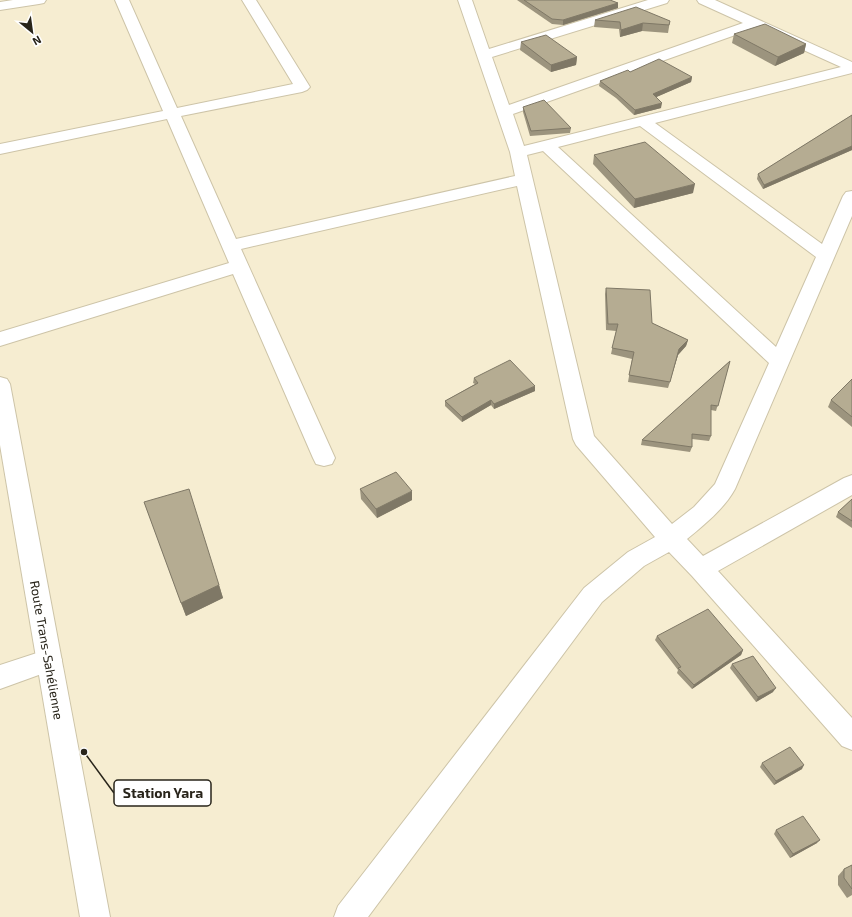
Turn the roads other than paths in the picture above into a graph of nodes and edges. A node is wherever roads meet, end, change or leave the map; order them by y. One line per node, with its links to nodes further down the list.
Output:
1 (39, 0): 7 (main road)
2 (122, 0): 12 (main road)
3 (249, 0): 12 (main road)
4 (662, 0): 9 (main road)
5 (704, 0): 8 (main road)
6 (468, 1): 9 (main road)
7 (0, 6)
8 (756, 23): 10 (main road); 11 (main road)
9 (484, 55): 11 (main road)
10 (852, 68): 13 (main road)
11 (504, 112): 16 (main road)
12 (172, 114): 15 (main road); 19 (main road)
13 (643, 121): 14 (main road); 20 (main road)
14 (546, 145): 16 (main road); 23 (main road)
15 (0, 149)
16 (518, 152): 17 (main road)
17 (524, 179): 19 (main road); 27 (main road)
18 (852, 196): 20 (main road)
19 (231, 246): 21 (main road)
20 (825, 255): 23 (main road)
21 (239, 266): 22 (main road); 25 (main road)
22 (0, 339)
23 (780, 362): 27 (main road)
24 (0, 384): 29 (main road, Route Trans-Sahélienne)
25 (324, 458)
26 (852, 484): 28 (main road)
27 (671, 539): 28 (main road); 33 (main road)
28 (701, 569): 31 (main road)
29 (49, 660): 30 (main road); 32 (main road, Route Trans-Sahélienne)
30 (0, 678)
31 (852, 737)
32 (95, 917)
33 (348, 917)

